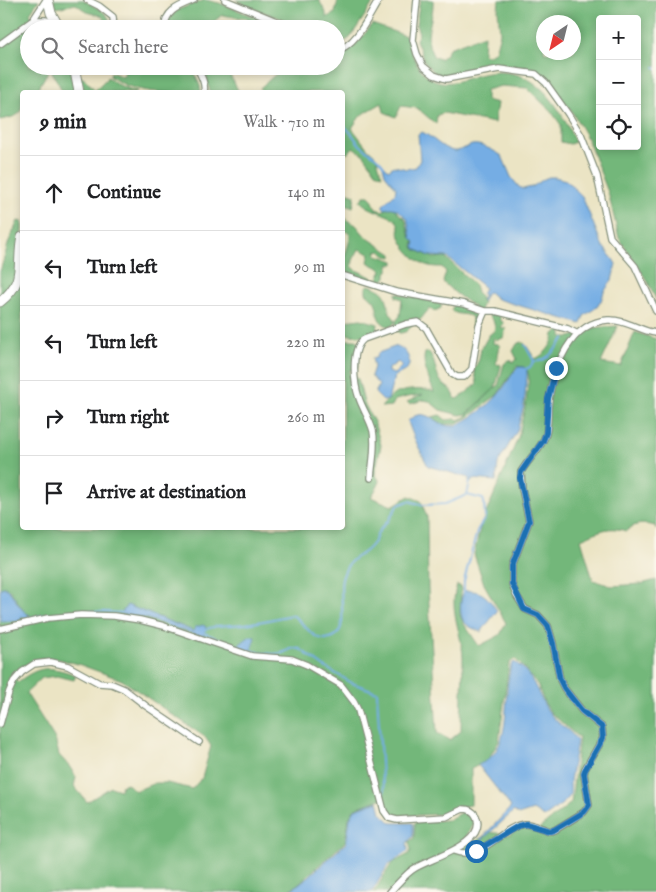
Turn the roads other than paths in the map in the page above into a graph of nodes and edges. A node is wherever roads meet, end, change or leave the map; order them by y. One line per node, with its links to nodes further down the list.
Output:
1 (47, 0): 7 (street); 9 (street)
2 (87, 0): 10 (street)
3 (194, 0): 11 (street)
4 (224, 0): 12 (street)
5 (379, 0): 15 (street)
6 (417, 0): 24 (street)
7 (33, 20): 8 (street)
8 (46, 20)
9 (54, 20)
10 (113, 20)
11 (165, 20)
12 (274, 20)
13 (20, 29): 14 (street)
14 (0, 44)
15 (345, 47)
16 (76, 75): 18 (street)
17 (200, 75): 19 (street)
18 (79, 90)
19 (204, 90)
20 (20, 250): 22 (street)
21 (345, 276): 23 (street)
22 (0, 302)
23 (485, 311): 26 (street); 27 (street)
24 (656, 311)
25 (656, 333): 26 (street)
26 (578, 334): 31 (street)
27 (371, 478)
28 (0, 629): 31 (street)
29 (0, 724): 30 (street)
30 (199, 742)
31 (454, 851): 32 (street)
32 (390, 892)

